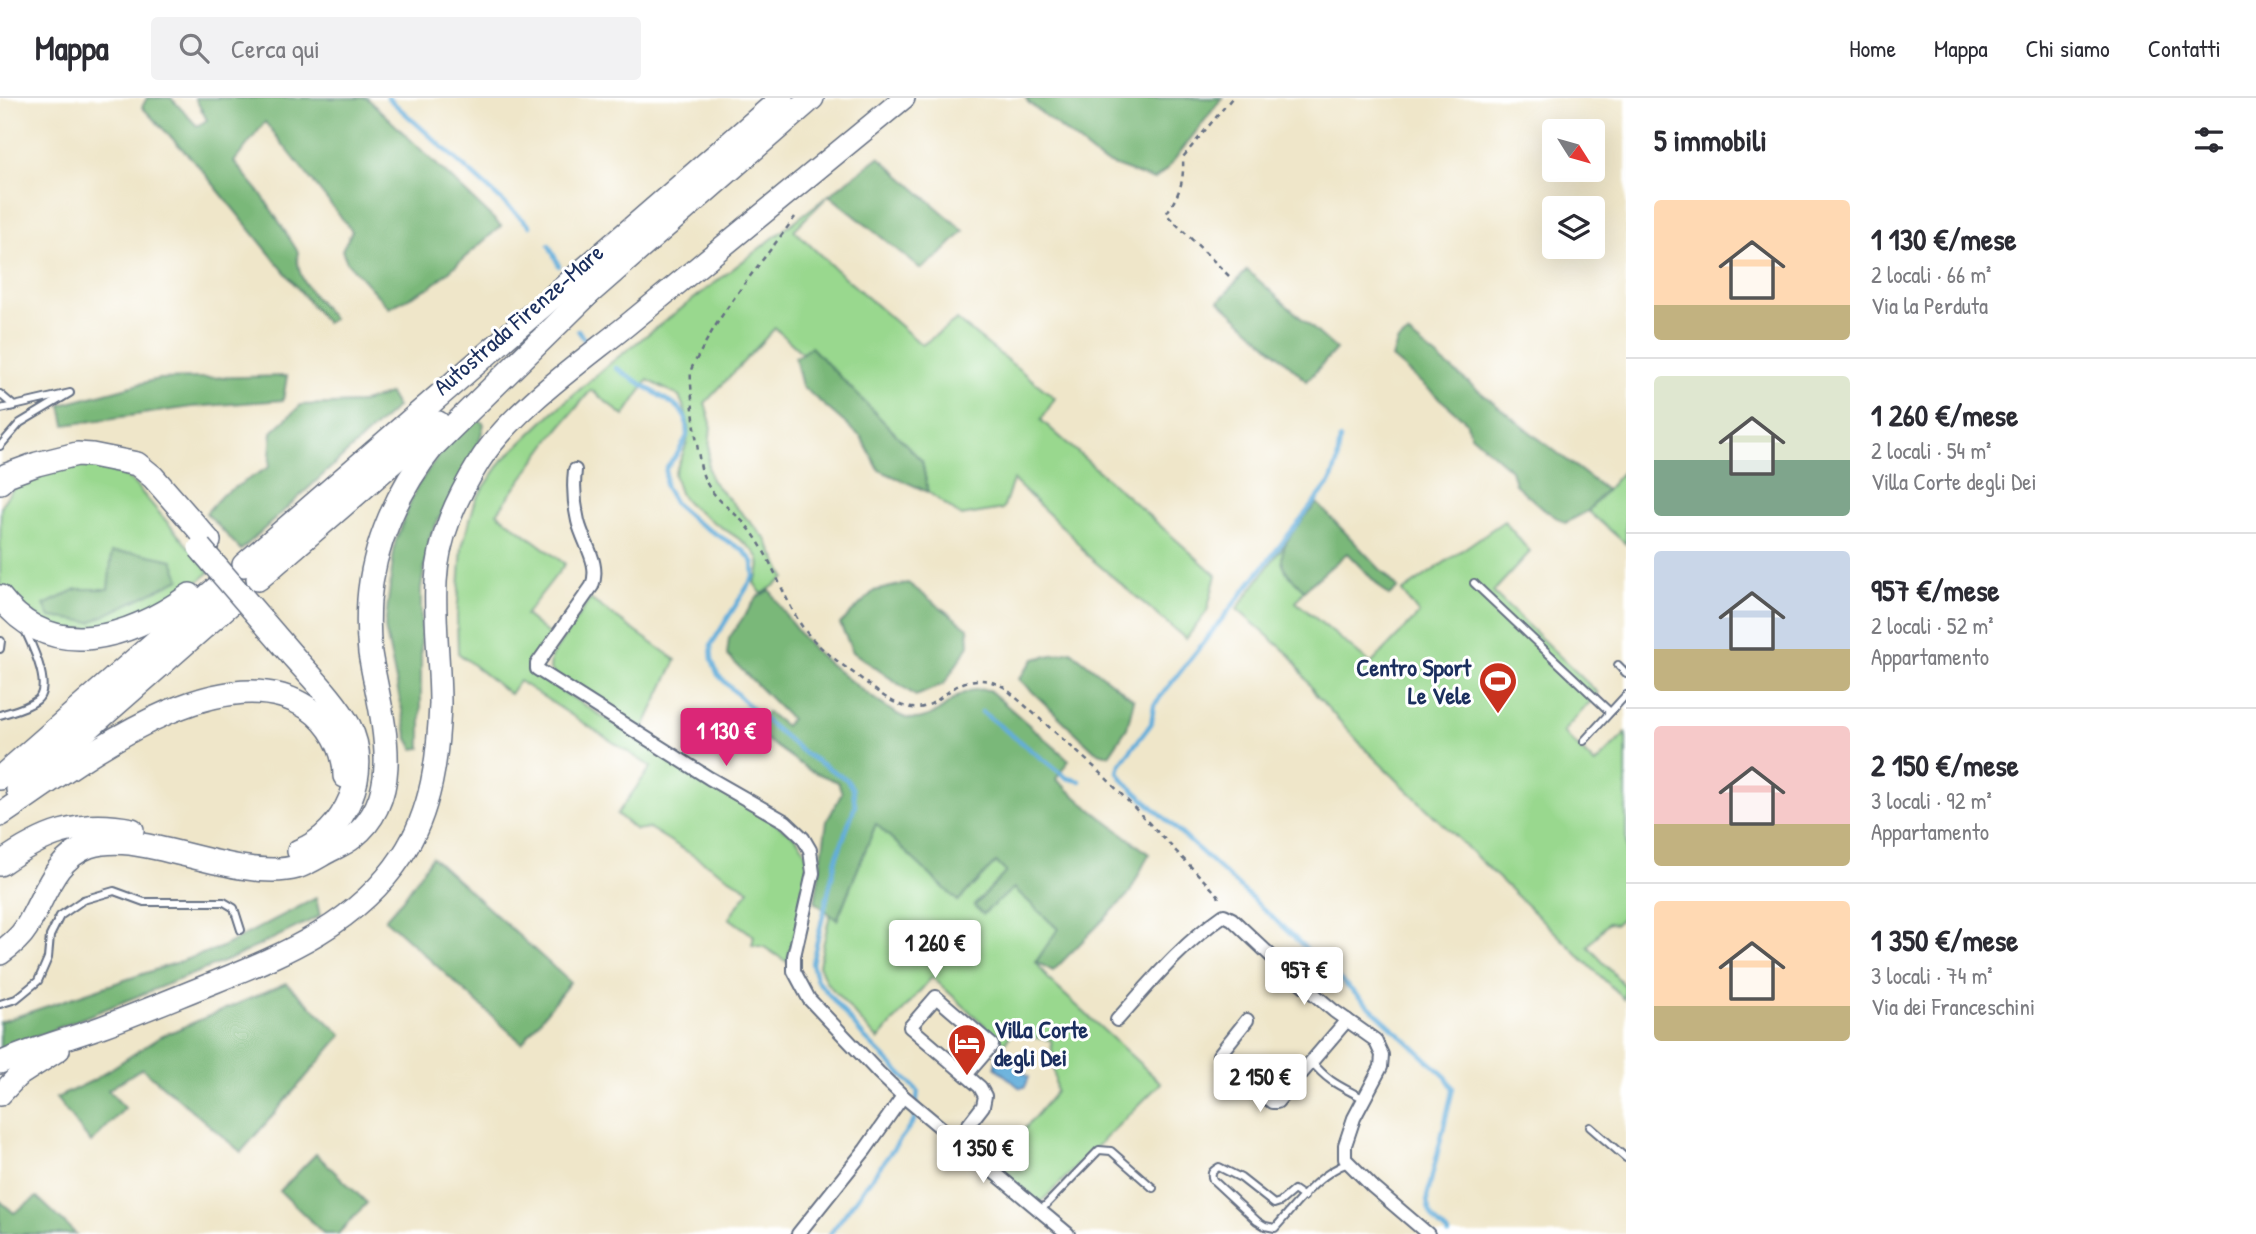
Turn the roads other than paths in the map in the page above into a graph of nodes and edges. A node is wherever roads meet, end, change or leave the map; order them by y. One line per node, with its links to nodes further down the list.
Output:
1 (782, 98): 4 (highway, Autostrada Firenze-Mare)
2 (812, 98): 4 (highway, Autostrada Firenze-Mare)
3 (904, 98): 36 (main road)
4 (591, 292): 28 (highway)
5 (0, 394): 6 (lane)
6 (14, 406): 7 (lane); 8 (lane)
7 (0, 410)
8 (4, 437): 9 (lane)
9 (0, 446)
10 (37, 464): 12 (highway); 13 (highway); 28 (highway, bridge)
11 (575, 470): 41 (street)
12 (0, 482)
13 (0, 500)
14 (1474, 583): 22 (lane)
15 (219, 591): 17 (highway); 25 (highway); 26 (highway)
16 (0, 597): 17 (highway)
17 (20, 619): 23 (lane)
18 (1618, 665): 19 (lane)
19 (1626, 673)
20 (1626, 695): 22 (lane)
21 (0, 708): 23 (lane)
22 (1610, 712): 24 (lane)
23 (0, 715)
24 (1584, 741)
25 (0, 778)
26 (0, 806)
27 (0, 815): 28 (highway)
28 (329, 841): 29 (highway); 31 (highway)
29 (0, 864)
30 (241, 930): 32 (lane)
31 (0, 953)
32 (0, 1004)
33 (1117, 1020): 35 (street)
34 (1247, 1020): 37 (street)
35 (1347, 1020): 37 (street); 42 (street)
36 (97, 1028): 38 (main road); 40 (main road)
37 (1312, 1061): 42 (lane)
38 (0, 1063)
39 (966, 1075): 39 (street); 44 (street)
40 (0, 1095)
41 (903, 1096): 44 (street); 50 (street)
42 (1364, 1098): 46 (street)
43 (1590, 1127): 45 (lane)
44 (956, 1141): 49 (street)
45 (1626, 1158)
46 (1349, 1163): 48 (lane); 52 (street)
47 (1153, 1188): 49 (lane)
48 (1304, 1197): 48 (lane)
49 (1040, 1211): 51 (street)
50 (798, 1234)
51 (1068, 1234)
52 (1427, 1234)

